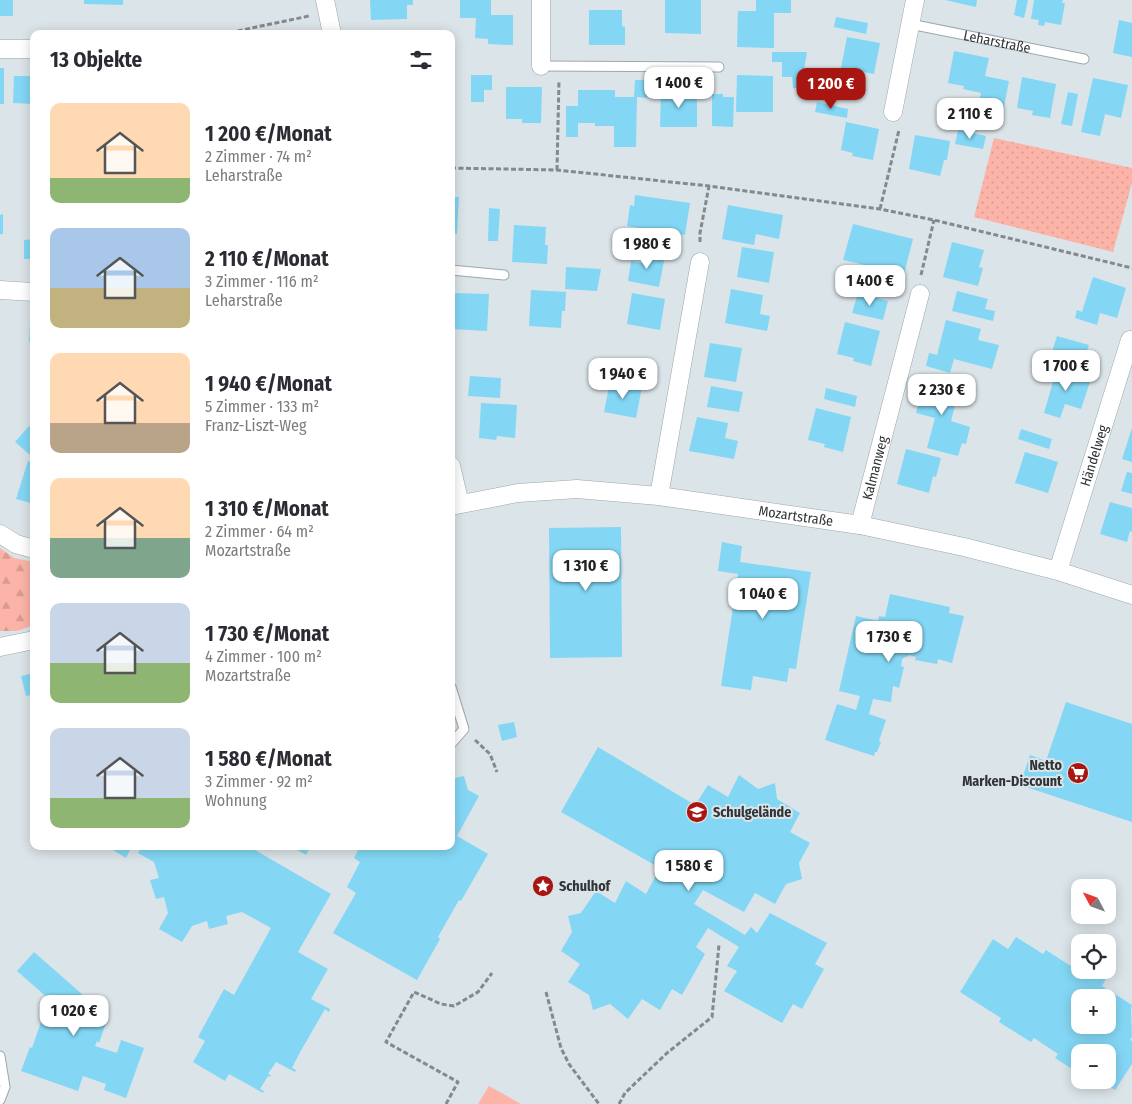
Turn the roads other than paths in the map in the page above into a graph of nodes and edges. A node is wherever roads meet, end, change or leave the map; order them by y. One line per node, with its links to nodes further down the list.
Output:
1 (541, 0): 9 (street)
2 (914, 0): 4 (street)
3 (326, 6): 5 (street)
4 (910, 24): 8 (lane, Leharstraße); 11 (street)
5 (331, 30)
6 (0, 49): 7 (street)
7 (30, 49)
8 (1084, 59)
9 (541, 66): 10 (lane)
10 (719, 67)
11 (893, 112)
12 (700, 262): 19 (street)
13 (455, 270): 14 (lane)
14 (504, 275)
15 (0, 290): 16 (street)
16 (30, 292)
17 (920, 294): 21 (street, Kalmanweg)
18 (1130, 340): 24 (street, Händelweg)
19 (659, 496): 20 (street, Mozartstraße); 21 (street, Mozartstraße)
20 (455, 505)
21 (860, 525): 24 (street, Mozartstraße)
22 (0, 534): 23 (street)
23 (30, 549)
24 (1058, 570): 25 (street, Mozartstraße)
25 (1132, 595)
26 (30, 641): 27 (street)
27 (0, 647)
28 (455, 701): 29 (lane)
29 (455, 739)
30 (0, 1056): 31 (lane)
31 (0, 1100)

